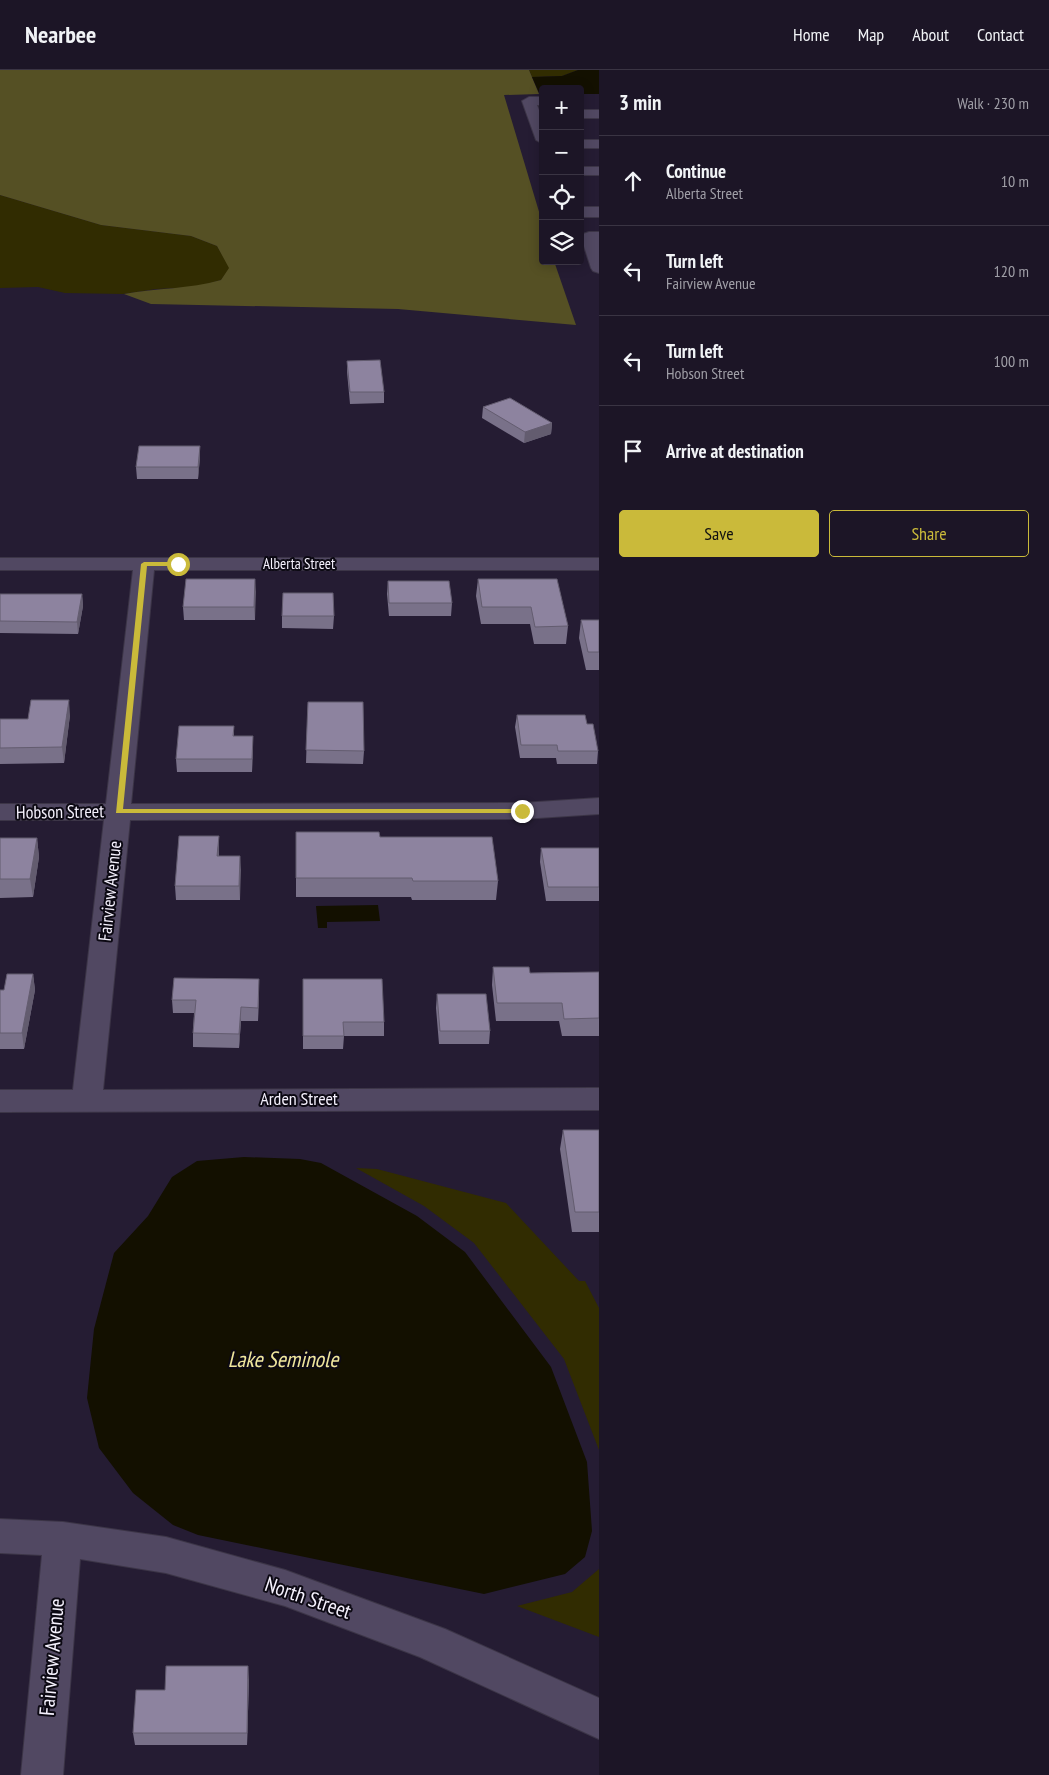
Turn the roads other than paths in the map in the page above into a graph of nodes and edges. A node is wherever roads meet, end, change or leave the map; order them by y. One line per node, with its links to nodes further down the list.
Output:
1 (539, 101): 4 (street)
2 (584, 101): 3 (street)
3 (599, 101)
4 (538, 114): 7 (street)
5 (584, 114): 6 (street)
6 (599, 114)
7 (541, 130)
8 (584, 144): 9 (street)
9 (599, 144)
10 (584, 161): 11 (street)
11 (599, 169): 12 (street)
12 (584, 171)
13 (584, 212): 14 (street)
14 (599, 212)
15 (599, 237): 16 (street)
16 (599, 268)
17 (0, 564): 18 (street, Alberta Street)
18 (144, 564): 19 (street, Alberta Street); 21 (street, Fairview Avenue)
19 (599, 564)
20 (599, 806): 21 (street, Hobson Street)
21 (119, 811): 22 (street, Hobson Street); 23 (street, Fairview Avenue)
22 (0, 812)
23 (87, 1099): 24 (street, Arden Street); 25 (street, Arden Street)
24 (599, 1099)
25 (0, 1101)
26 (0, 1536): 27 (street, North Street)
27 (63, 1539): 28 (street, North Street); 29 (street, Fairview Avenue)
28 (599, 1719)
29 (42, 1775)

